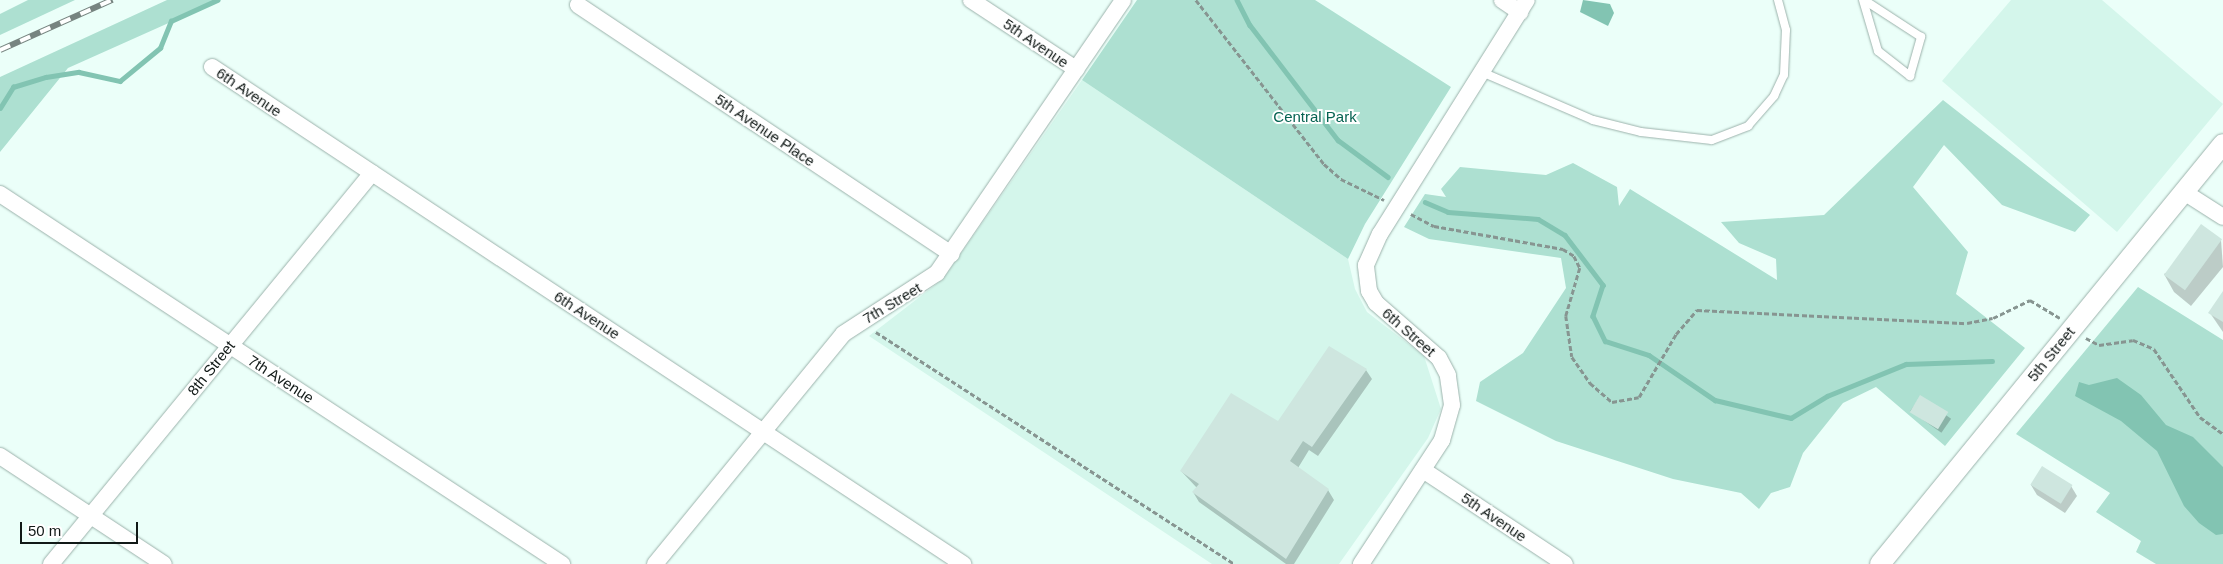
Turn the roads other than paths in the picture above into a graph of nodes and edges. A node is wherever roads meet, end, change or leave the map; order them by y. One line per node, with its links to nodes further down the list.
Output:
1 (971, 0): 9 (street, 5th Avenue)
2 (1123, 0): 9 (street, 7th Street)
3 (1502, 0): 7 (street)
4 (1778, 0): 10 (lane)
5 (1863, 0): 5 (lane)
6 (578, 5): 16 (street, 5th Avenue Place)
7 (1523, 6): 10 (street, 6th Street)
8 (212, 67): 12 (street, 6th Avenue)
9 (1076, 70): 16 (street, 7th Street)
10 (1484, 73): 20 (street, 6th Street)
11 (2223, 144): 13 (street, 5th Street)
12 (372, 173): 17 (street, 8th Street); 18 (street, 6th Avenue)
13 (2184, 192): 15 (street); 29 (street, 5th Street)
14 (0, 194): 17 (street, 7th Avenue)
15 (2223, 217)
16 (952, 254): 18 (street, 7th Street)
17 (230, 345): 21 (street, 8th Street); 24 (street, 7th Avenue)
18 (763, 432): 25 (street, 7th Street); 26 (street, 6th Avenue)
19 (0, 456): 21 (street)
20 (1424, 470): 27 (street, 6th Street); 28 (street, 5th Avenue)
21 (90, 516): 22 (street, 8th Street); 23 (street)
22 (51, 564)
23 (164, 564)
24 (562, 564)
25 (655, 564)
26 (963, 564)
27 (1361, 564)
28 (1565, 564)
29 (1880, 564)

